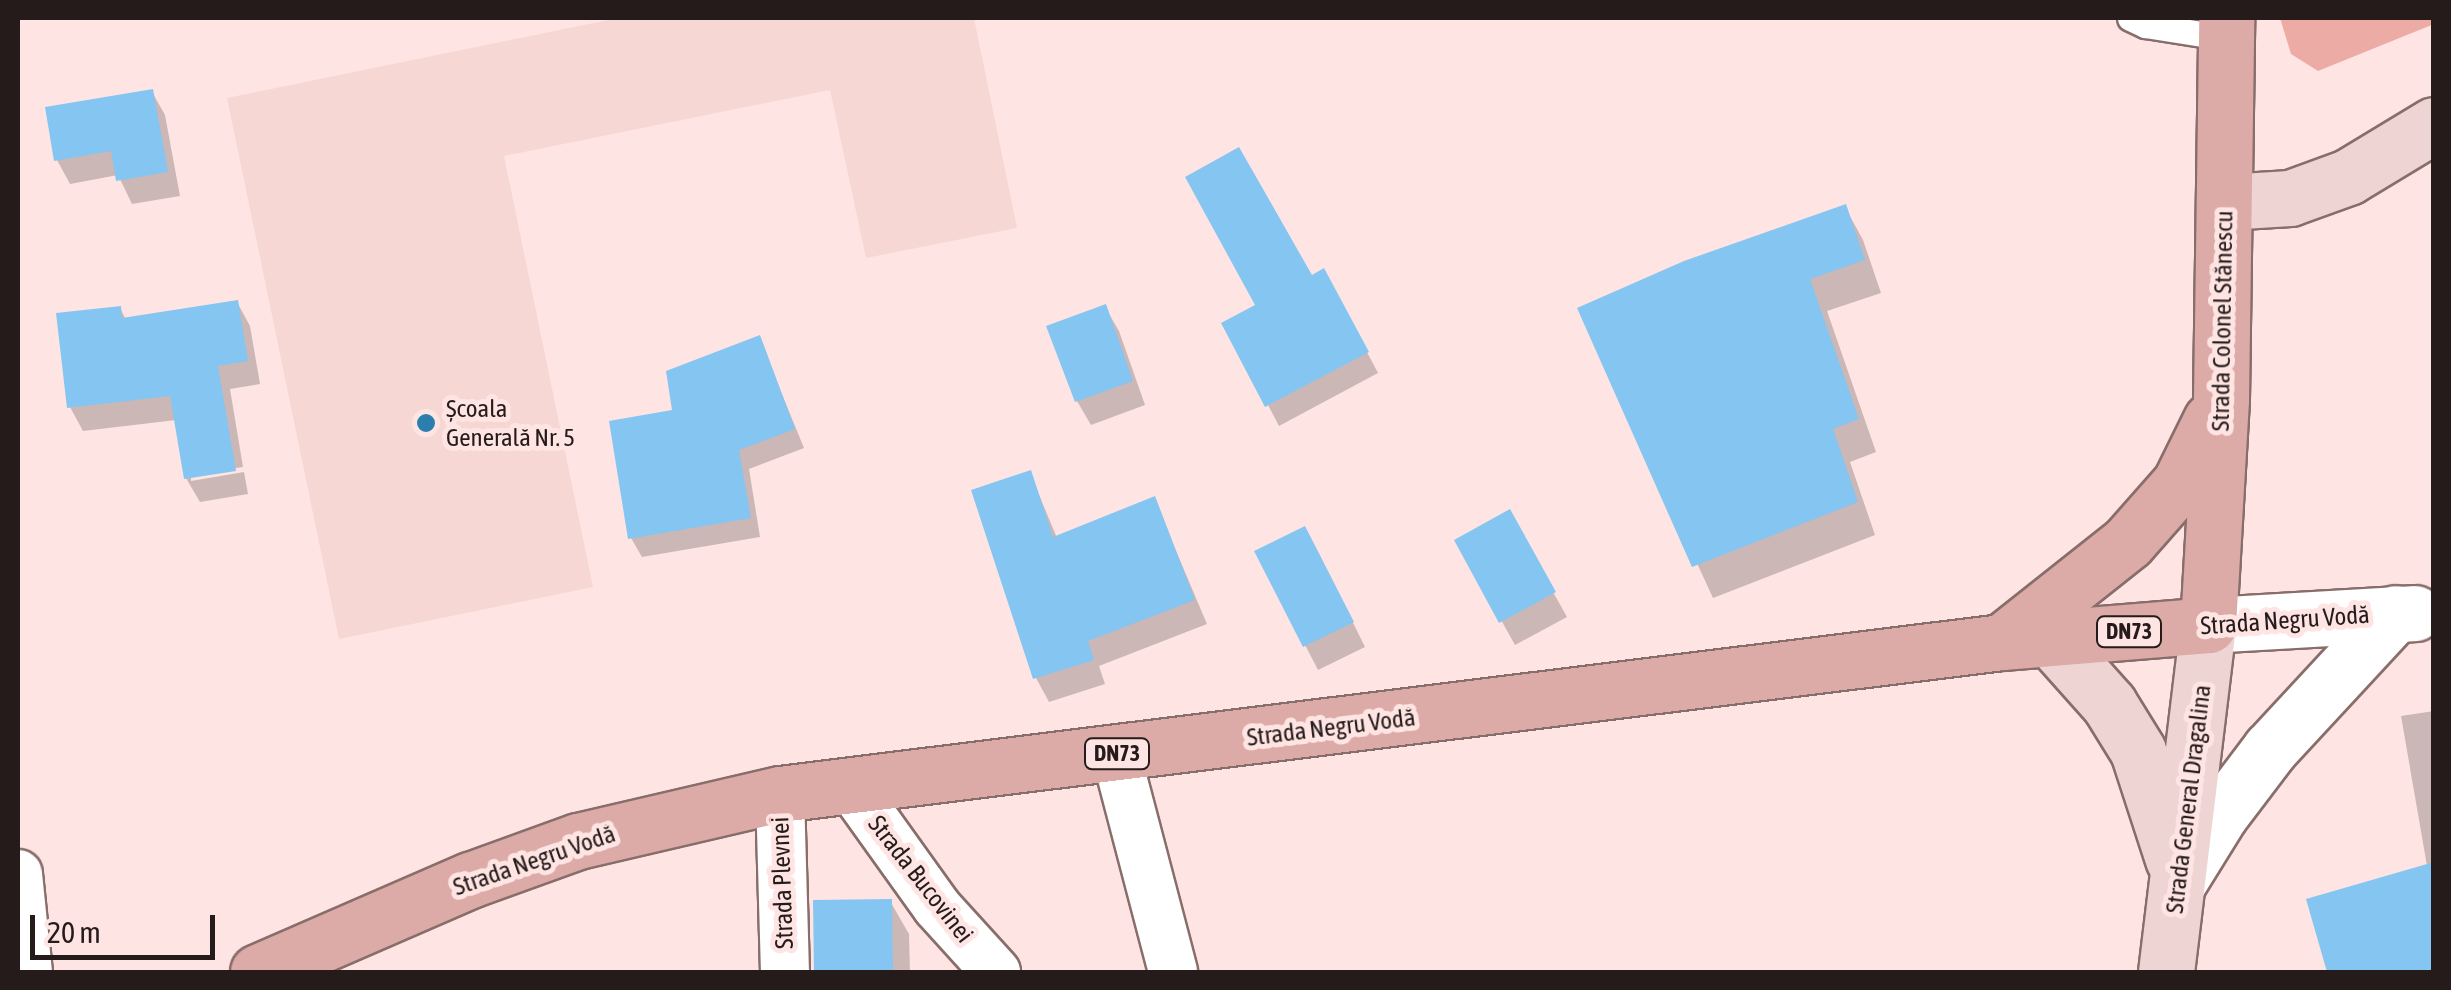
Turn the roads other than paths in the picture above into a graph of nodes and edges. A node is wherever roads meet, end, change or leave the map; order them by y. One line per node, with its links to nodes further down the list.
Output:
1 (2130, 18): 2 (lane)
2 (2226, 28): 4 (main road, Strada Colonel Stănescu)
3 (2434, 125): 4 (main road)
4 (2225, 202): 5 (main road, Strada Colonel Stănescu)
5 (2221, 399): 7 (main road, Strada Colonel Stănescu); 8 (main road)
6 (2415, 613): 7 (street, Strada Negru Vodă / DN73); 13 (street)
7 (2208, 625): 8 (main road, Strada Negru Vodă / DN73); 13 (main road, Strada General Dragalina)
8 (2026, 640): 9 (main road, Strada Negru Vodă / DN73); 13 (main road)
9 (1116, 754): 10 (main road, Strada Negru Vodă / DN73); 18 (street)
10 (849, 784): 11 (main road, Strada Negru Vodă / DN73); 17 (street, Strada Bucovinei)
11 (780, 794): 15 (main road, Strada Negru Vodă / DN73); 16 (street, Strada Plevnei)
12 (18, 874): 14 (street)
13 (2178, 881): 19 (main road, Strada General Dragalina)
14 (28, 972)
15 (258, 972)
16 (785, 972)
17 (996, 972)
18 (1173, 972)
19 (2166, 972)

